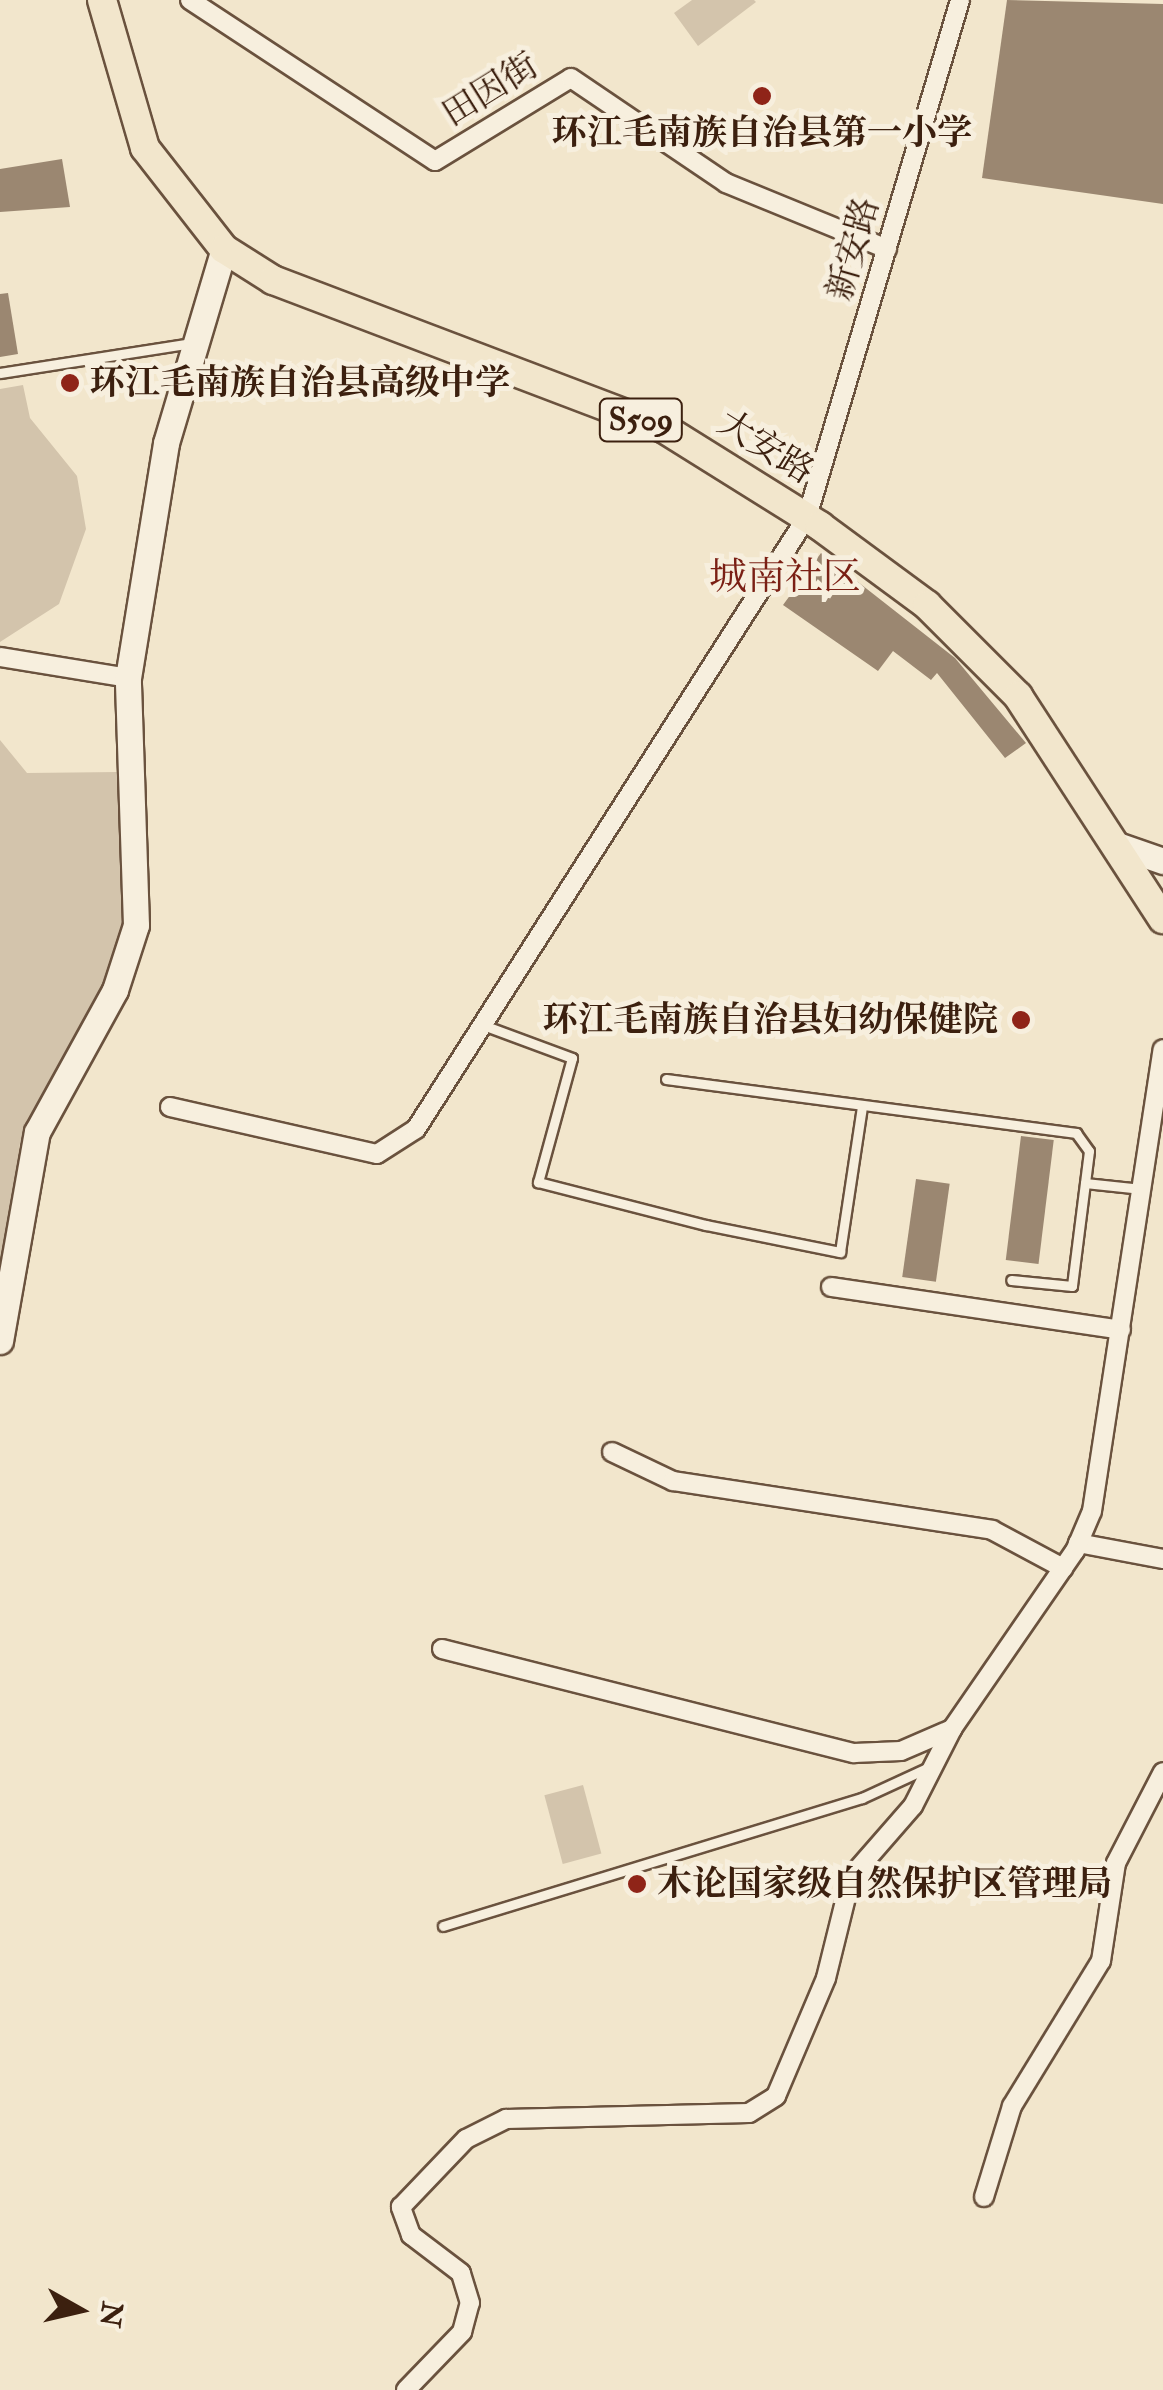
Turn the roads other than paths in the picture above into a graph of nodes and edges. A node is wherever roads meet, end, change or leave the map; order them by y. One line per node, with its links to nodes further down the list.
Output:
1 (102, 0): 4 (main road, 大安路 / S509)
2 (190, 0): 5 (street, 田因街)
3 (960, 0): 5 (street, 新安路)
4 (224, 248): 6 (street); 8 (main road, 大安路 / S509)
5 (887, 249): 8 (street, 新安路)
6 (193, 342): 7 (lane); 10 (street)
7 (0, 373)
8 (808, 517): 11 (main road, 大安路 / S509); 14 (street, 新安路)
9 (0, 658): 10 (street)
10 (128, 678): 24 (street)
11 (1114, 844): 12 (street); 13 (main road, 大安路 / S509)
12 (1163, 861)
13 (1163, 919)
14 (483, 1025): 17 (lane); 18 (street, 新安路)
15 (1163, 1049): 20 (street)
16 (666, 1079): 17 (lane)
17 (862, 1106): 19 (lane)
18 (170, 1107)
19 (1085, 1183): 20 (lane); 21 (lane)
20 (1142, 1189): 23 (street)
21 (1010, 1280)
22 (830, 1287): 23 (street)
23 (1121, 1330): 26 (street)
24 (0, 1341)
25 (612, 1452): 28 (street)
26 (1078, 1543): 27 (street); 28 (street)
27 (1163, 1558)
28 (1063, 1568): 30 (street)
29 (442, 1649): 30 (street)
30 (952, 1729): 31 (street)
31 (940, 1762): 33 (lane); 35 (street)
32 (1163, 1772): 34 (street)
33 (443, 1926)
34 (984, 2197)
35 (406, 2390)

